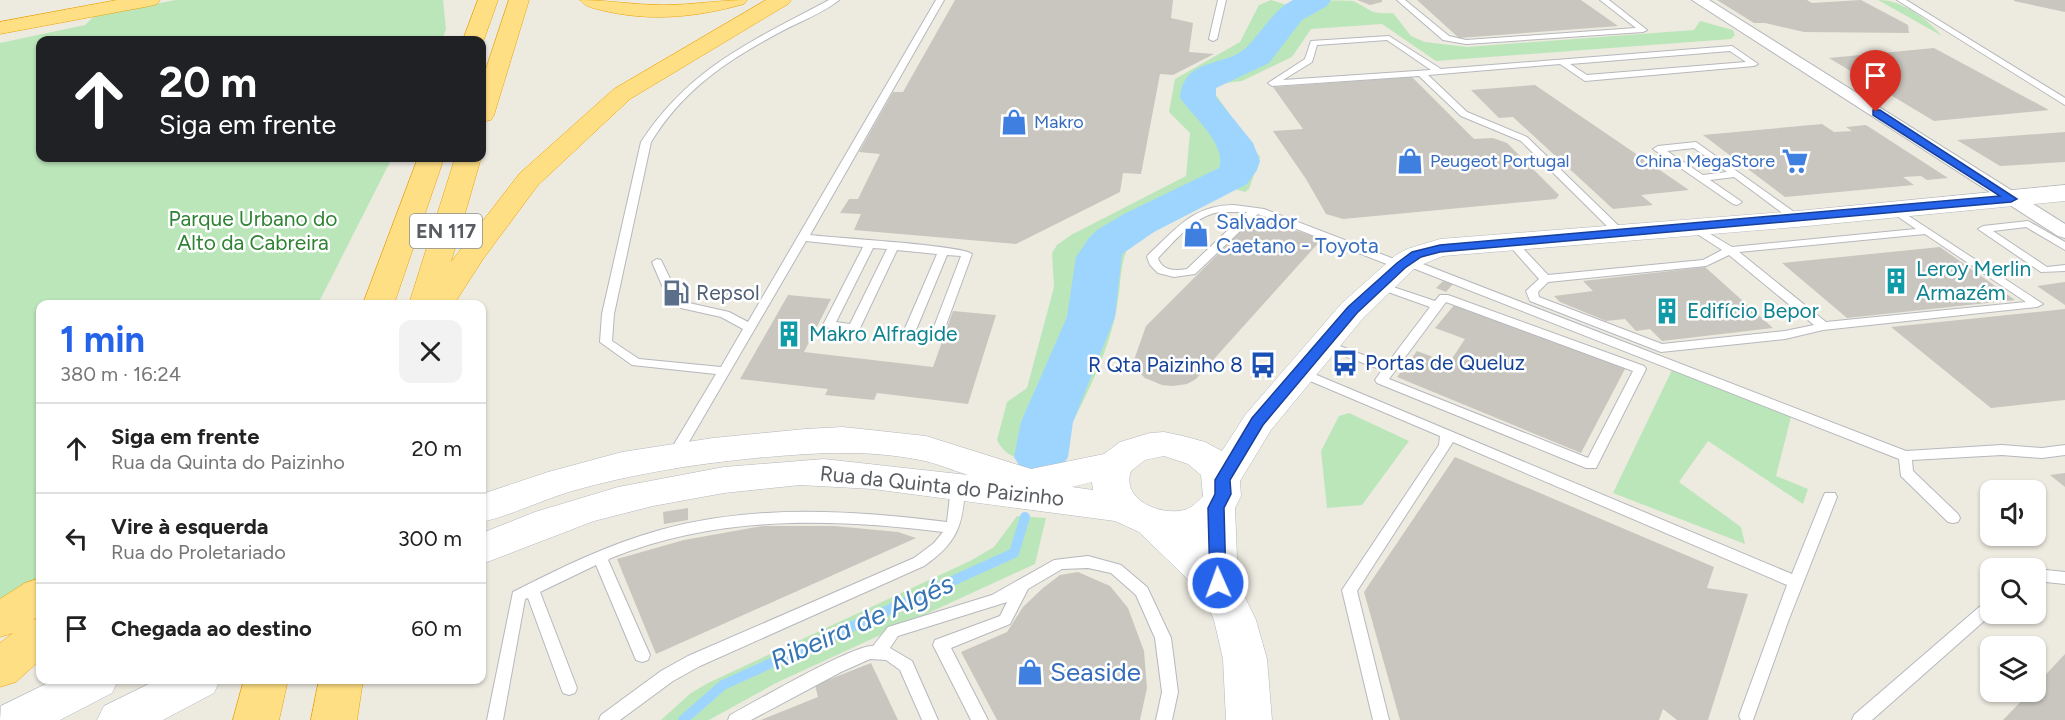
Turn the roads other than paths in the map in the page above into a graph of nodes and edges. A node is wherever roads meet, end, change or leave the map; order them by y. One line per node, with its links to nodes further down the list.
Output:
1 (97, 0): 18 (highway)
2 (150, 0): 19 (highway)
3 (465, 0): 20 (highway)
4 (488, 0): 21 (highway)
5 (519, 0): 27 (highway)
6 (590, 0): 7 (highway)
7 (737, 0)
8 (781, 0): 55 (highway)
9 (835, 0): 61 (lane)
10 (940, 0): 41 (lane)
11 (1222, 0): 22 (lane)
12 (1401, 0): 13 (lane)
13 (1604, 0)
14 (1699, 0): 33 (street)
15 (1901, 0): 26 (lane)
16 (28, 3): 17 (highway)
17 (0, 9)
18 (0, 22)
19 (0, 28)
20 (473, 36)
21 (475, 36)
22 (1213, 39)
23 (1562, 62): 23 (lane); 24 (lane)
24 (1439, 71): 25 (lane); 25 (lane)
25 (1421, 73): 40 (lane)
26 (2065, 102)
27 (486, 103)
28 (430, 162): 53 (highway, EN 117)
29 (467, 162): 54 (highway, EN 117)
30 (1735, 174): 31 (lane); 31 (lane); 37 (lane)
31 (1700, 178): 34 (lane)
32 (2065, 193): 33 (street)
33 (2011, 199): 35 (street); 43 (street)
34 (1737, 202)
35 (1895, 210): 37 (street); 39 (lane)
36 (1254, 211): 36 (lane); 49 (lane)
37 (1797, 219): 38 (street)
38 (1695, 228): 40 (street); 46 (lane)
39 (1926, 231): 46 (lane); 58 (lane)
40 (1621, 234): 42 (street)
41 (803, 238): 44 (lane); 57 (lane)
42 (1512, 243): 49 (street); 51 (lane)
43 (2065, 243): 50 (lane)
44 (870, 244): 45 (lane); 45 (lane)
45 (893, 247): 47 (lane)
46 (1730, 250): 51 (lane); 58 (lane)
47 (943, 251): 47 (lane)
48 (657, 262): 57 (lane)
49 (1404, 263): 52 (street); 68 (lane)
50 (2065, 268)
51 (1545, 279): 58 (lane)
52 (1378, 285): 56 (lane); 59 (street)
53 (378, 300)
54 (425, 300)
55 (442, 300)
56 (1437, 306): 60 (lane); 60 (lane)
57 (750, 327): 61 (lane)
58 (1823, 327)
59 (1324, 344): 60 (lane); 62 (street)
60 (1390, 369)
61 (725, 371): 67 (lane)
62 (1300, 372): 63 (street); 64 (lane)
63 (1257, 422): 65 (street); 71 (street)
64 (1446, 433): 81 (lane); 109 (lane)
65 (1185, 447): 69 (street); 71 (street)
66 (2065, 450): 68 (lane)
67 (674, 456): 70 (street, Rua da Quinta do Paizinho); 73 (street, Rua da Quinta do Paizinho)
68 (1905, 456): 75 (lane)
69 (1114, 465): 70 (street, Rua da Quinta do Paizinho); 74 (street)
70 (950, 477): 74 (street, Rua da Quinta do Paizinho); 76 (lane); 77 (street, Rua da Quinta do Paizinho)
71 (1219, 494): 74 (street); 82 (street)
72 (1830, 497): 81 (lane)
73 (486, 507)
74 (1139, 516): 82 (street)
75 (1953, 518)
76 (952, 528): 78 (lane); 103 (lane)
77 (486, 547)
78 (600, 558): 84 (lane); 90 (lane)
79 (2046, 576): 80 (lane)
80 (2065, 579)
81 (1796, 582): 97 (lane)
82 (1218, 583): 108 (street)
83 (1022, 586): 89 (lane); 106 (lane); 107 (lane)
84 (532, 589): 96 (lane); 102 (lane)
85 (36, 597): 87 (highway)
86 (1980, 615): 110 (lane)
87 (0, 620)
88 (36, 638): 91 (highway)
89 (877, 653): 104 (lane); 105 (lane)
90 (642, 655)
91 (0, 669)
92 (88, 684): 98 (street)
93 (190, 684): 99 (street)
94 (265, 684): 100 (highway)
95 (340, 684): 101 (highway)
96 (569, 688)
97 (1747, 716)
98 (17, 720)
99 (120, 720)
100 (256, 720)
101 (334, 720)
102 (495, 720)
103 (607, 720)
104 (736, 720)
105 (930, 720)
106 (980, 720)
107 (1164, 720)
108 (1249, 720)
109 (1381, 720)
110 (1860, 720)

